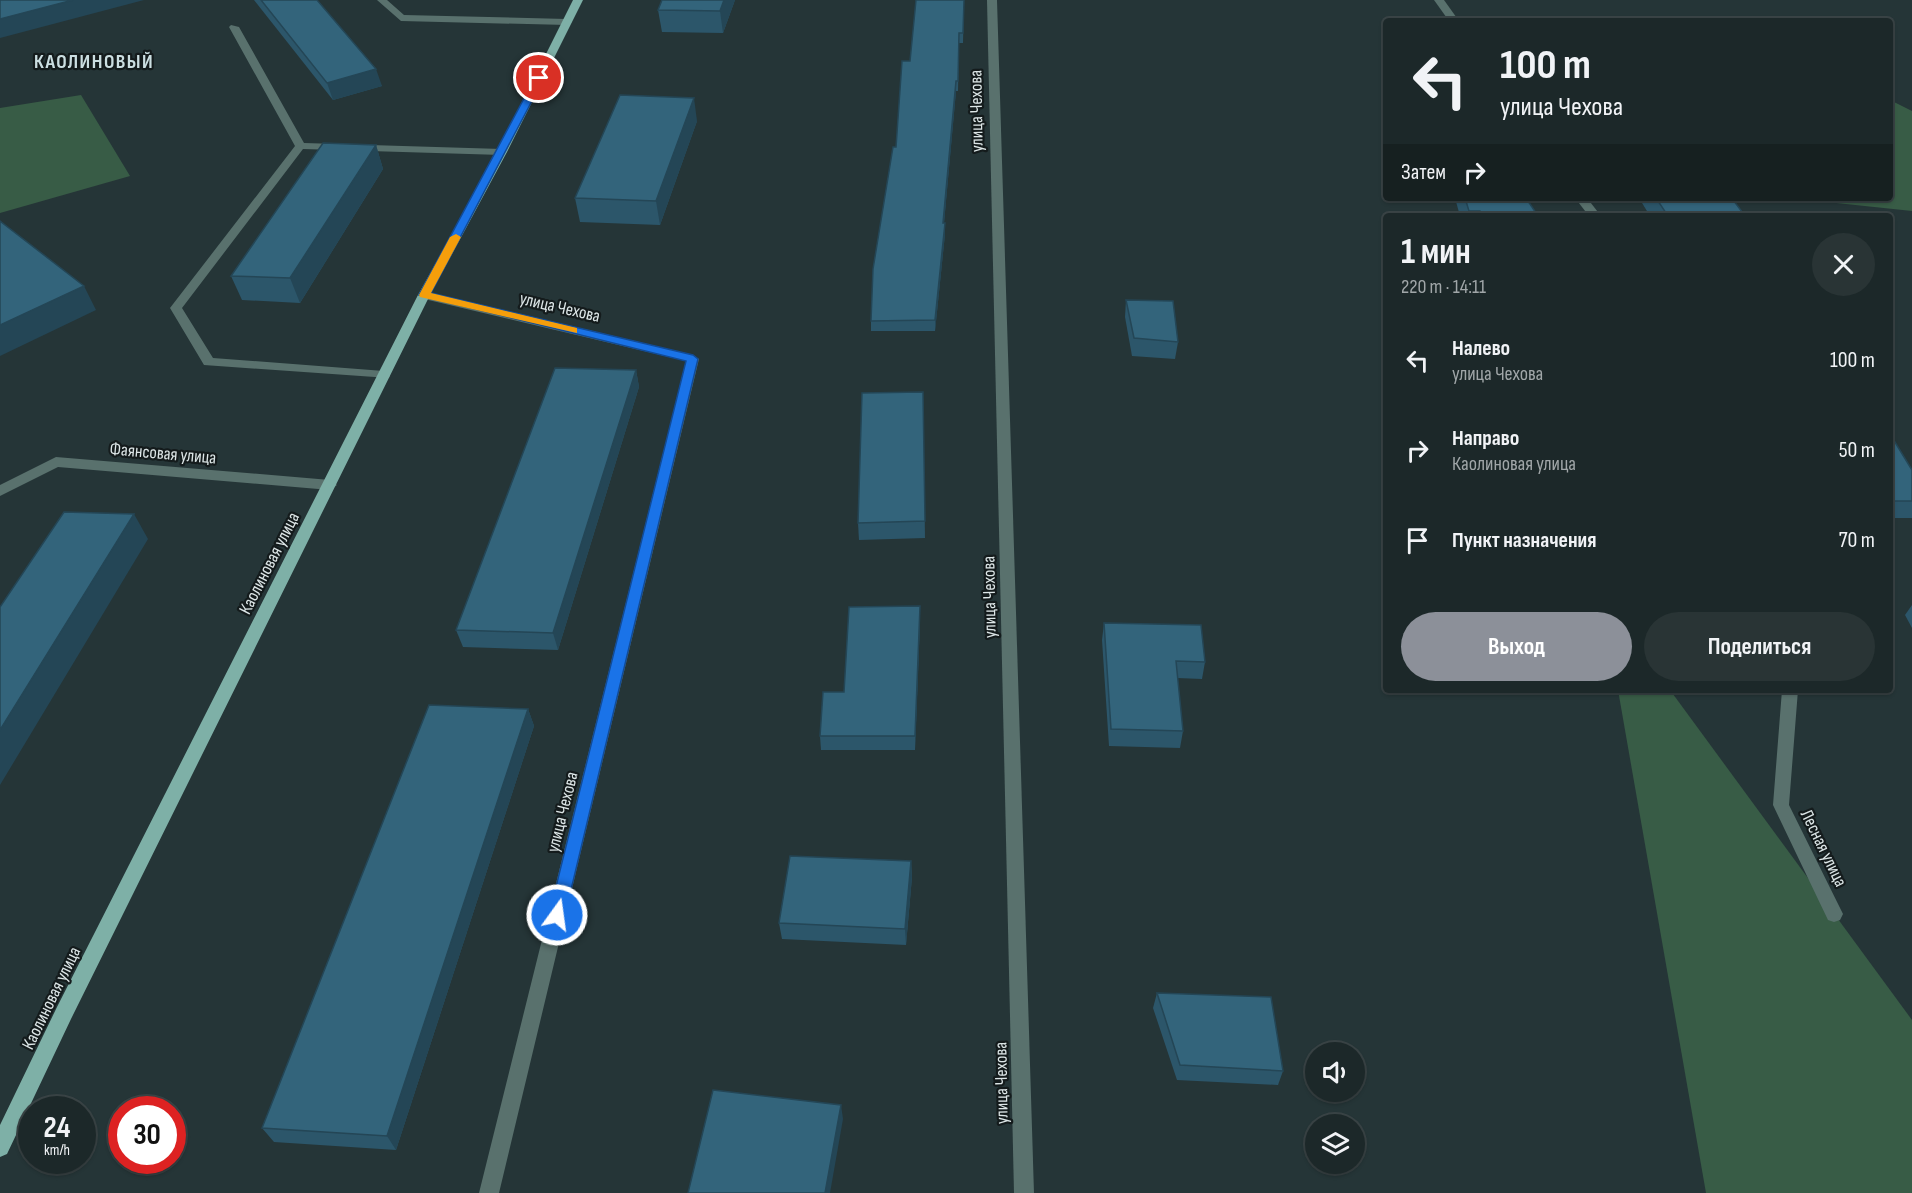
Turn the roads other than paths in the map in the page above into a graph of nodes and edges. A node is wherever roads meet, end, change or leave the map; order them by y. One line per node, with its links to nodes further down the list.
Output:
1 (382, 0): 6 (street)
2 (578, 0): 6 (main road, Каолиновая улица)
3 (992, 0): 20 (street, улица Чехова)
4 (1439, 0): 5 (street)
5 (1452, 18)
6 (567, 22): 9 (main road, Каолиновая улица)
7 (234, 27): 8 (street)
8 (300, 146): 9 (street); 13 (street)
9 (502, 152): 12 (main road, Каолиновая улица)
10 (1583, 201): 11 (street)
11 (1593, 213)
12 (424, 295): 13 (main road, Каолиновая улица); 19 (street, улица Чехова)
13 (384, 375): 14 (main road, Каолиновая улица)
14 (330, 485): 15 (street, Фаянсовая улица); 18 (main road, Каолиновая улица)
15 (0, 491)
16 (1790, 693): 17 (street, Лесная улица)
17 (1834, 914)
18 (0, 1147)
19 (489, 1193)
20 (1024, 1193)

